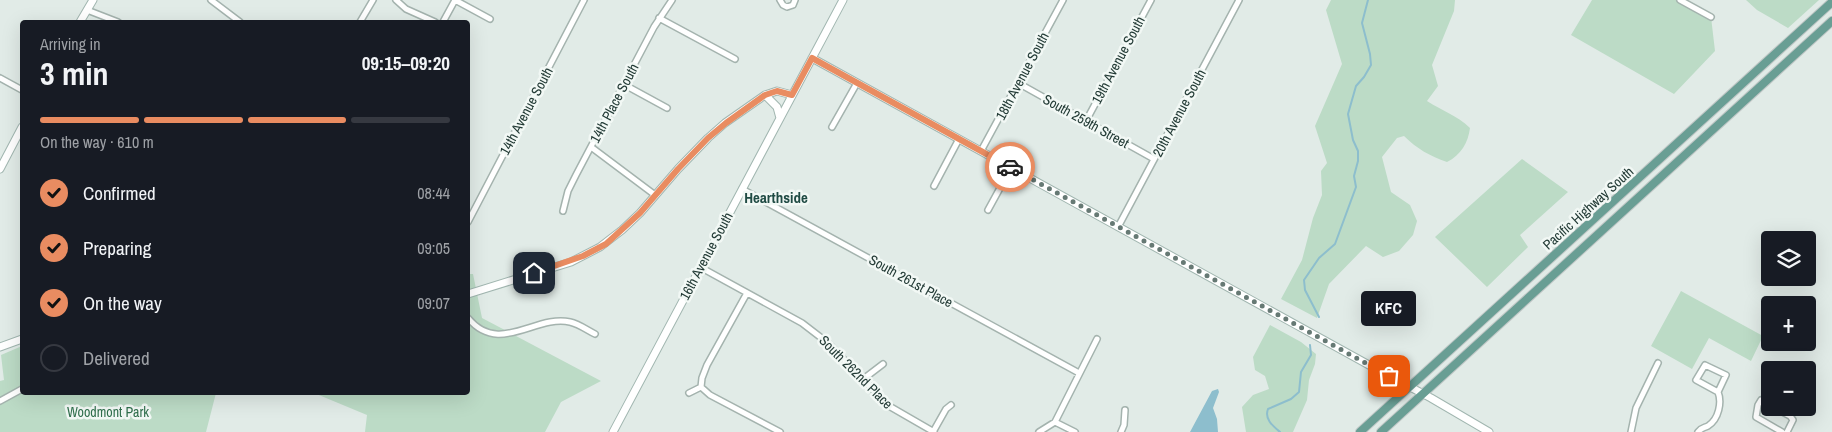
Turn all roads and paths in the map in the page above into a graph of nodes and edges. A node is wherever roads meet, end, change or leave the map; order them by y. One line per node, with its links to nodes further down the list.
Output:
1 (92, 0): 16 (main road)
2 (211, 0): 22 (street)
3 (373, 0): 23 (street)
4 (396, 0): 24 (street)
5 (455, 0): 19 (street); 25 (street)
6 (584, 0): 52 (street, 14th Avenue South)
7 (672, 0): 18 (street, 14th Place South)
8 (780, 0): 9 (street)
9 (794, 0)
10 (843, 0): 27 (main road, 16th Avenue South)
11 (1062, 0): 32 (street, 18th Avenue South)
12 (1151, 0): 38 (street, 19th Avenue South)
13 (1239, 0): 44 (street, 20th Avenue South)
14 (1680, 0): 17 (street)
15 (1832, 2): 67 (main road, Pacific Highway South)
16 (87, 10): 20 (main road); 21 (street)
17 (1711, 17)
18 (660, 18): 28 (street); 31 (street, 14th Place South)
19 (490, 19)
20 (81, 20)
21 (113, 20)
22 (237, 20)
23 (361, 20)
24 (431, 20)
25 (444, 20)
26 (1832, 21): 71 (main road, Pacific Highway South)
27 (812, 58): 30 (main road); 35 (main road, 16th Avenue South)
28 (735, 59)
29 (0, 78): 33 (street)
30 (857, 83): 39 (street); 41 (main road)
31 (623, 84): 36 (street); 42 (street, 14th Place South)
32 (1018, 84): 38 (street, South 259th Street); 43 (street, 18th Avenue South)
33 (20, 89)
34 (765, 95): 35 (main road); 37 (main road); 49 (main road)
35 (792, 95): 37 (main road, 16th Avenue South)
36 (667, 108)
37 (780, 118): 48 (main road, 16th Avenue South)
38 (1086, 121): 44 (street, South 259th Street)
39 (832, 127)
40 (20, 131): 46 (main road)
41 (959, 139): 43 (main road); 47 (street)
42 (591, 147): 49 (street); 51 (street, 14th Place South)
43 (981, 151): 45 (main road)
44 (1154, 159): 53 (street, 20th Avenue South)
45 (1012, 168): 50 (street); 53 (main road)
46 (0, 169)
47 (934, 186)
48 (742, 189): 54 (main road, 16th Avenue South); 64 (street, South 261st Place)
49 (654, 195): 55 (main road)
50 (988, 210)
51 (563, 211)
52 (470, 218)
53 (1118, 227): 67 (main road)
54 (700, 267): 56 (street, South 262nd Place); 78 (main road, 16th Avenue South)
55 (470, 293)
56 (747, 293): 65 (street, South 262nd Place); 66 (street)
57 (470, 320): 58 (street)
58 (595, 334)
59 (1097, 339): 64 (street)
60 (20, 340): 61 (main road)
61 (0, 347)
62 (1658, 363): 87 (street)
63 (883, 364): 65 (street)
64 (1079, 373): 77 (street)
65 (862, 380): 80 (street, South 262nd Place)
66 (701, 387): 70 (street); 79 (street)
67 (1409, 388): 71 (main road); 84 (main road, Pacific Highway South)
68 (20, 390): 73 (street)
69 (1718, 392): 69 (street); 88 (street)
70 (689, 393)
71 (1422, 394): 85 (main road, Pacific Highway South); 86 (main road)
72 (1761, 400): 89 (street)
73 (0, 401)
74 (951, 405): 80 (street)
75 (1125, 410): 83 (street)
76 (1790, 416): 90 (street)
77 (1055, 422): 81 (street); 82 (street)
78 (613, 432)
79 (780, 432)
80 (934, 432)
81 (1039, 432)
82 (1075, 432)
83 (1120, 432)
84 (1360, 432)
85 (1381, 432)
86 (1489, 432)
87 (1632, 432)
88 (1698, 432)
89 (1782, 432)
90 (1787, 432)

